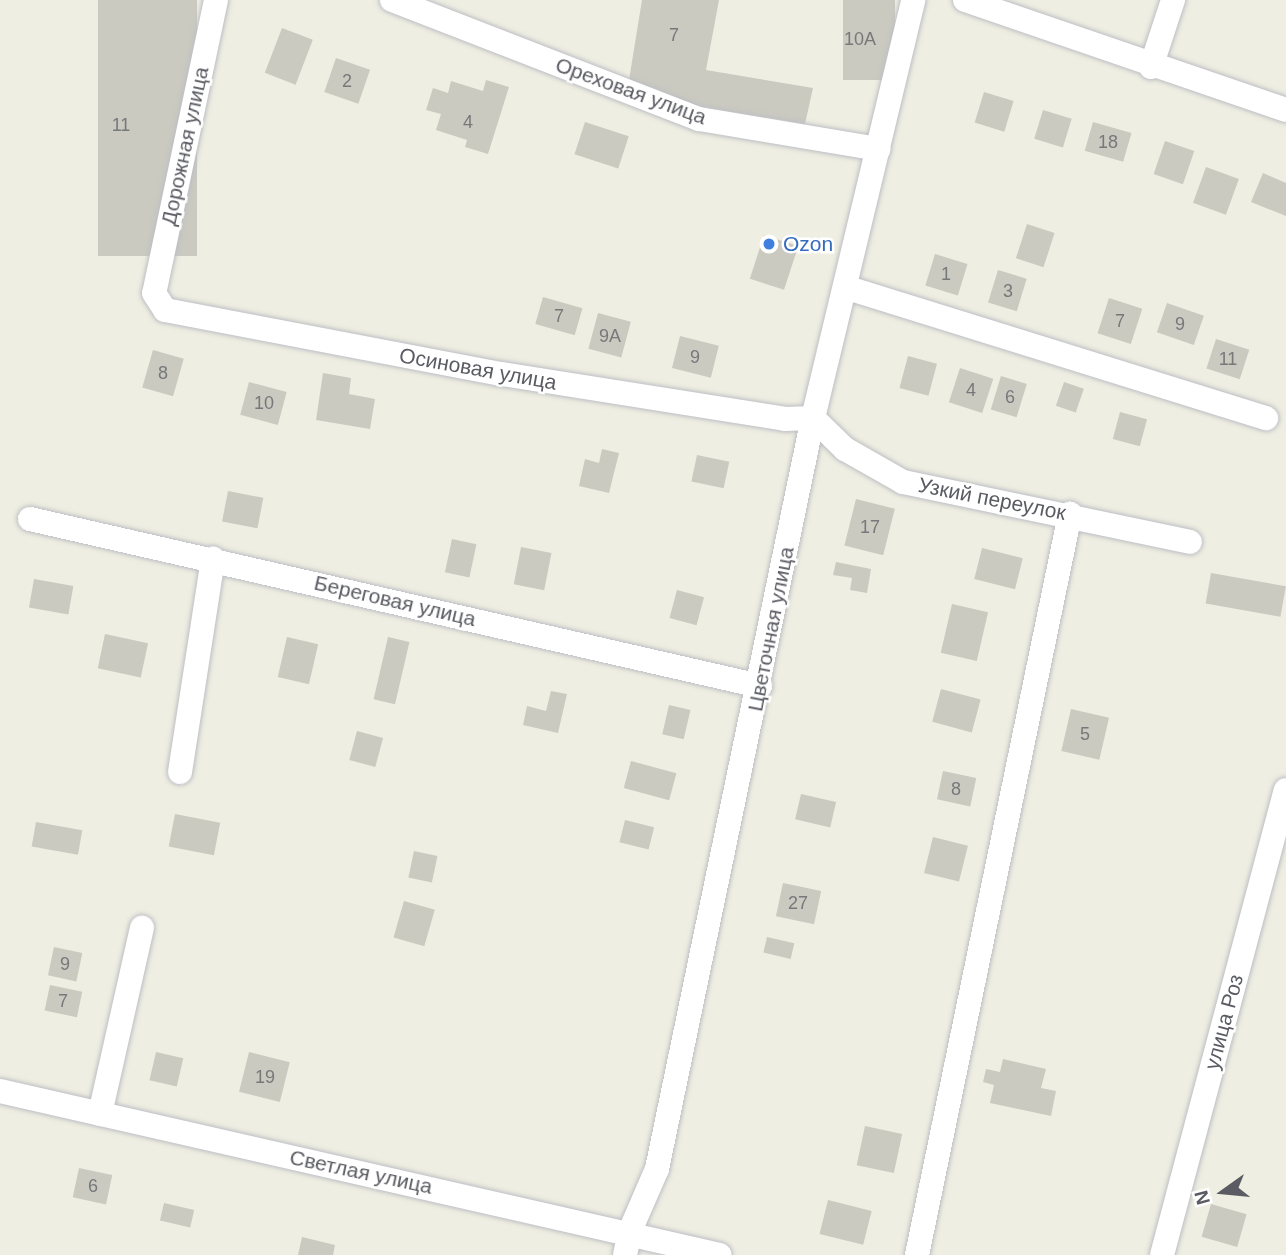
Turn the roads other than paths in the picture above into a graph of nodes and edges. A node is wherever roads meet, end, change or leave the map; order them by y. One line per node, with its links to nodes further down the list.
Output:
1 (216, 0): 10 (street, Дорожная улица)
2 (392, 0): 8 (street, Ореховая улица)
3 (913, 0): 8 (street, Цветочная улица)
4 (965, 0): 6 (street)
5 (1173, 0): 6 (street)
6 (1151, 67): 7 (street)
7 (1286, 110)
8 (879, 149): 9 (street, Цветочная улица)
9 (848, 288): 11 (street, Цветочная улица); 12 (street)
10 (154, 293): 11 (street, Осиновая улица)
11 (813, 418): 13 (street, Узкий переулок); 17 (street, Цветочная улица)
12 (1266, 418)
13 (1070, 514): 15 (street, Узкий переулок); 25 (street)
14 (30, 519): 16 (street, Береговая улица)
15 (1189, 542)
16 (213, 559): 17 (street, Береговая улица); 18 (street)
17 (760, 686): 23 (street, Цветочная улица)
18 (180, 772)
19 (1286, 790): 26 (street, улица Роз)
20 (142, 928): 22 (street)
21 (0, 1091): 22 (street, Светлая улица)
22 (100, 1114): 23 (street, Светлая улица)
23 (627, 1243): 24 (street, Светлая улица)
24 (720, 1255)
25 (917, 1255)
26 (1162, 1255)

